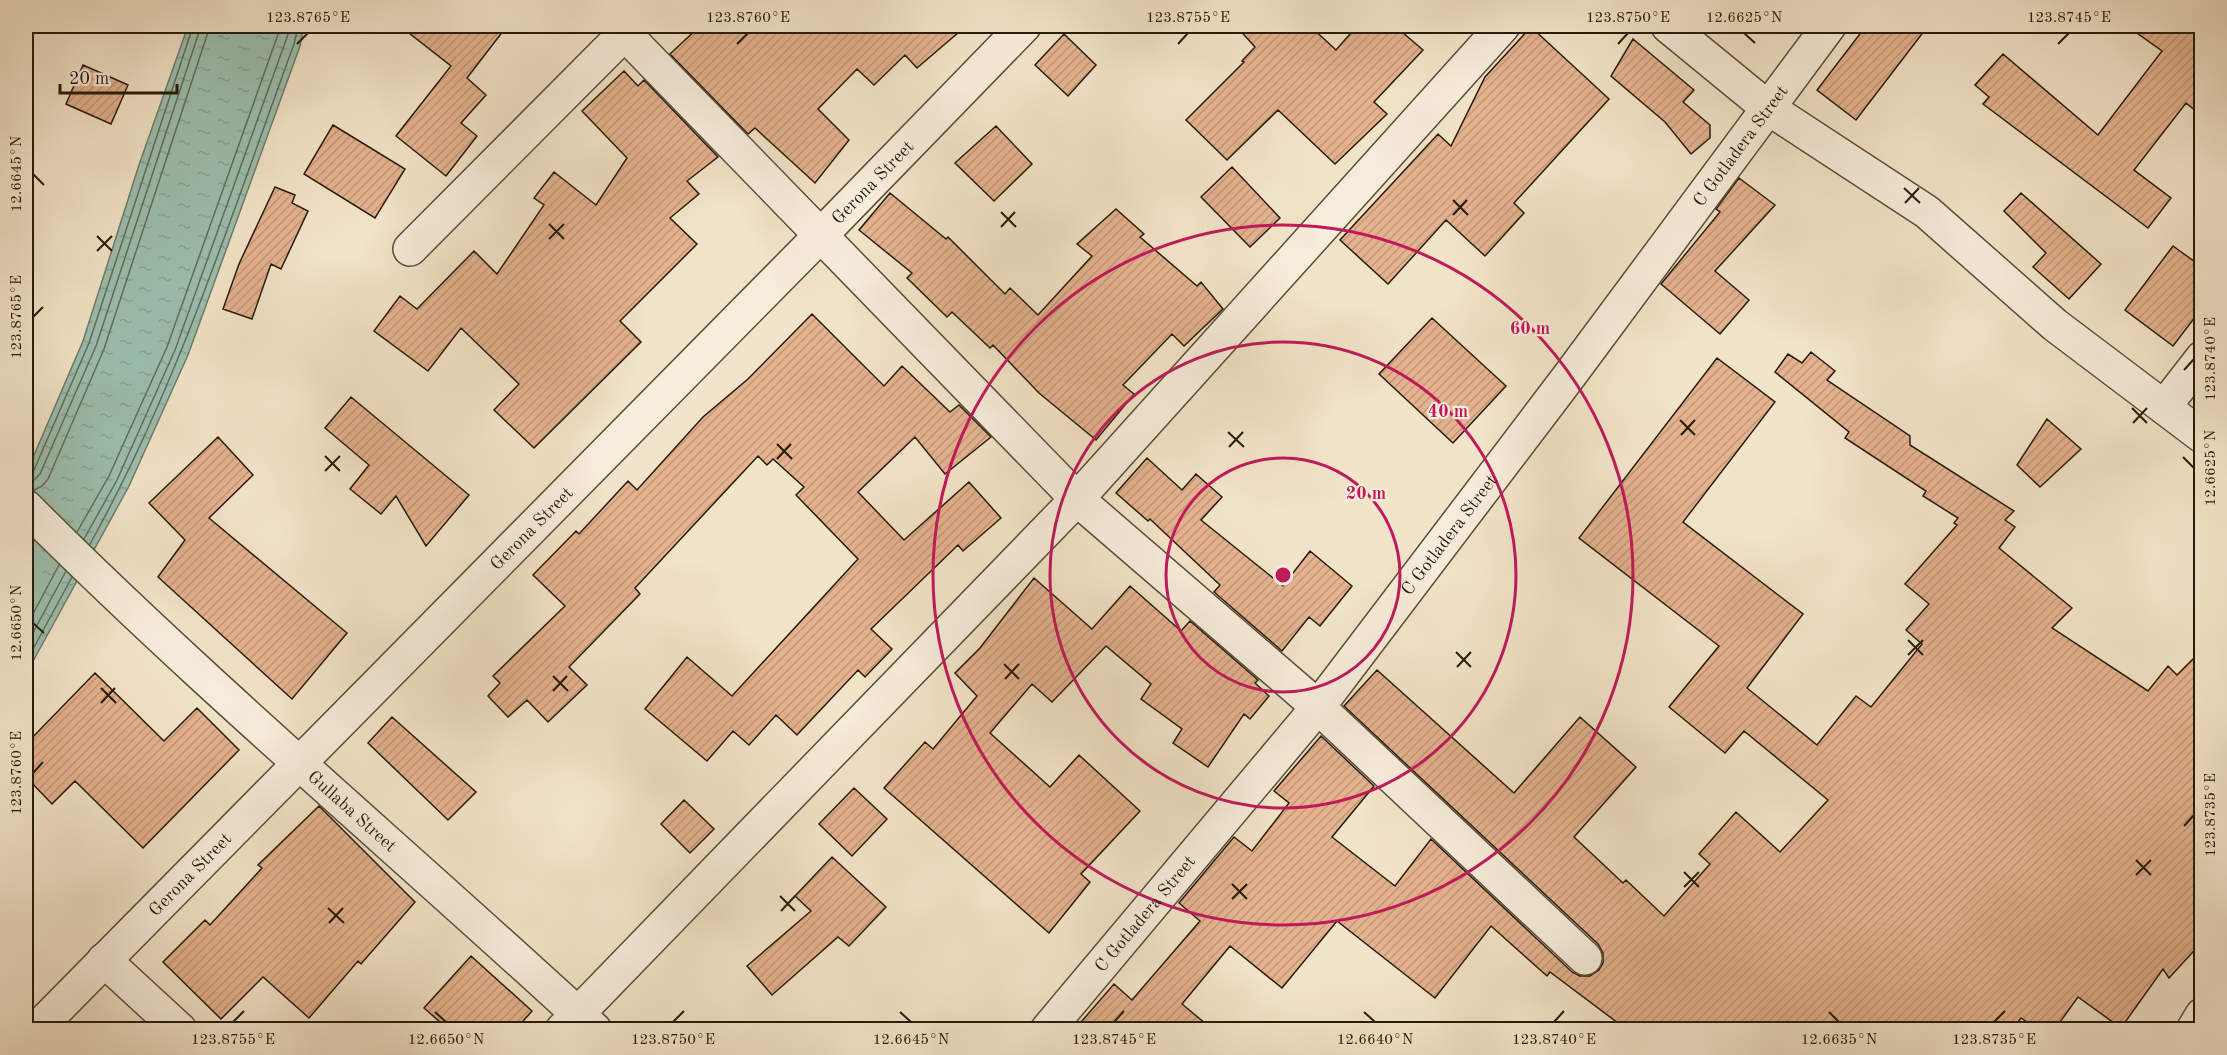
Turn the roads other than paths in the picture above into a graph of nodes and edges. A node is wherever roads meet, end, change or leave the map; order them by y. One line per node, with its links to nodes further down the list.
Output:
1 (1024, 26): 7 (street, Gerona Street)
2 (1503, 26): 12 (street)
3 (1668, 26): 6 (street)
4 (1829, 26): 6 (street, C Gotladera Street)
5 (628, 29): 7 (street); 8 (street)
6 (1767, 108): 10 (street); 14 (street, C Gotladera Street)
7 (820, 236): 12 (street); 15 (street, Gerona Street)
8 (410, 249)
9 (2202, 358): 10 (street)
10 (2164, 407): 11 (street)
11 (2202, 436)
12 (1077, 499): 14 (street); 19 (street)
13 (26, 507): 15 (street, Gullaba Street)
14 (1318, 707): 16 (street); 22 (street, C Gotladera Street)
15 (298, 764): 17 (street, Gerona Street); 19 (street, Gullaba Street)
16 (1585, 958)
17 (104, 960): 20 (street, Gerona Street); 21 (street)
18 (2202, 1015): 23 (street)
19 (578, 1024)
20 (36, 1029)
21 (180, 1029)
22 (1047, 1029)
23 (2193, 1029)

